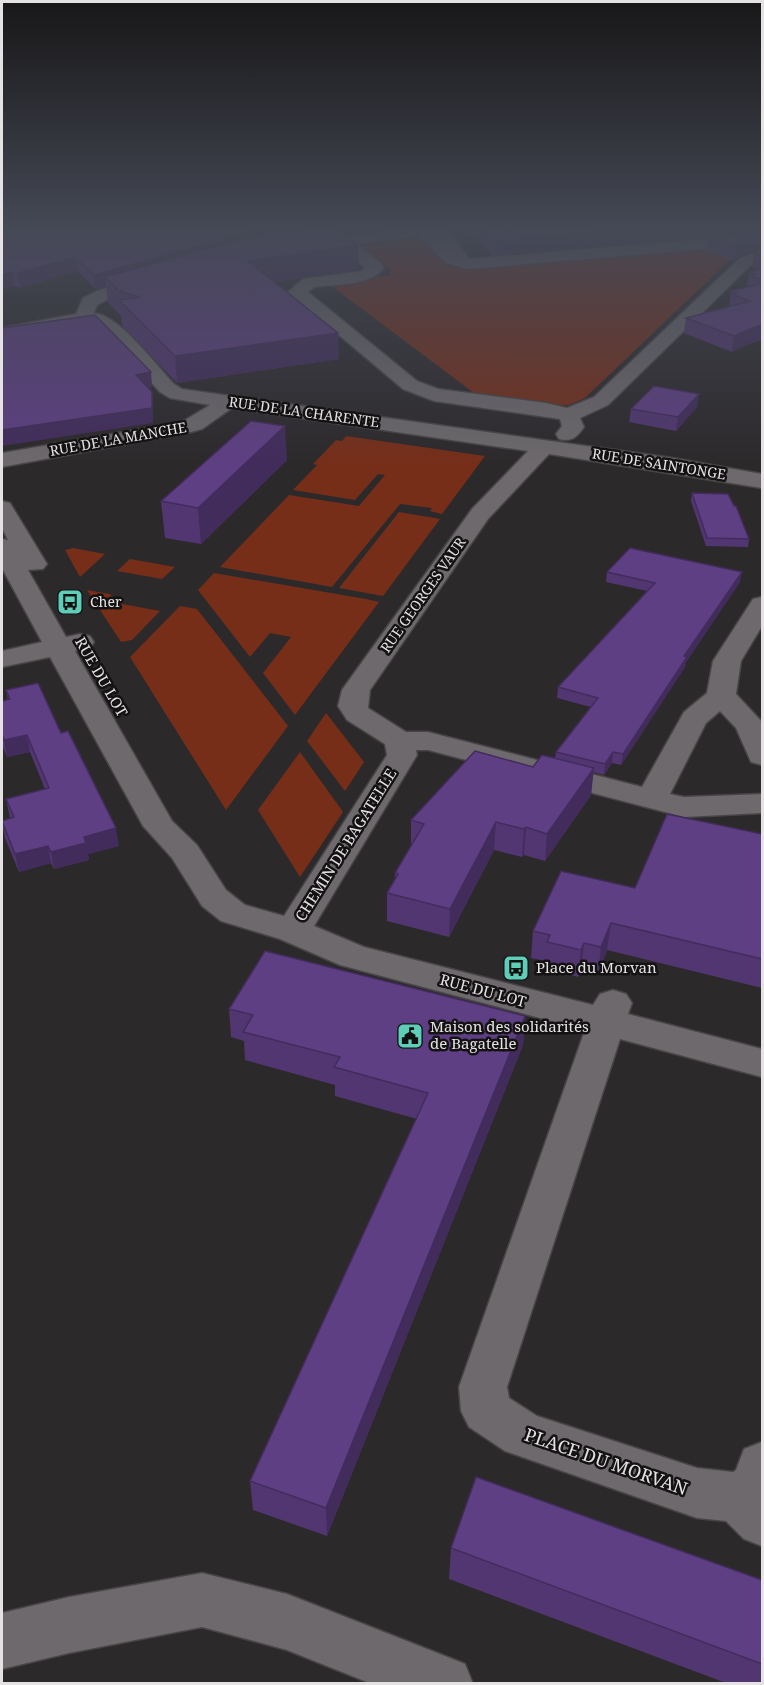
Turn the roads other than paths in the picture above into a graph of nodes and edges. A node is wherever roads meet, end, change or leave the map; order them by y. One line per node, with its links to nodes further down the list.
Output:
1 (87, 308): 4 (street)
2 (316, 308): 7 (street)
3 (698, 308): 7 (street)
4 (83, 318): 5 (street); 6 (street, RUE DE LA CHARENTE)
5 (2, 333)
6 (227, 402): 8 (street, RUE DE LA CHARENTE); 9 (street, RUE DE LA MANCHE)
7 (568, 415): 8 (street)
8 (550, 448): 10 (street, RUE DE SAINTONGE); 17 (street, RUE GEORGES VAUR)
9 (2, 460)
10 (762, 481)
11 (2, 508): 14 (street, RUE DU LOT)
12 (2, 546): 14 (street, RUE DU LOT)
13 (762, 605): 16 (street)
14 (70, 644): 15 (street); 21 (street, RUE DU LOT)
15 (2, 659)
16 (721, 696): 18 (street); 19 (street)
17 (398, 741): 19 (street); 21 (street, CHEMIN DE BAGATELLE)
18 (762, 756)
19 (651, 799): 20 (street)
20 (762, 804)
21 (293, 931): 22 (street, RUE DU LOT)
22 (610, 1013): 23 (street, RUE DU LOT); 24 (street, RUE DU LOT); 25 (street, PLACE DU MORVAN)
23 (762, 1041)
24 (762, 1063)
25 (755, 1495)
26 (2, 1641): 27 (street)
27 (445, 1683)

